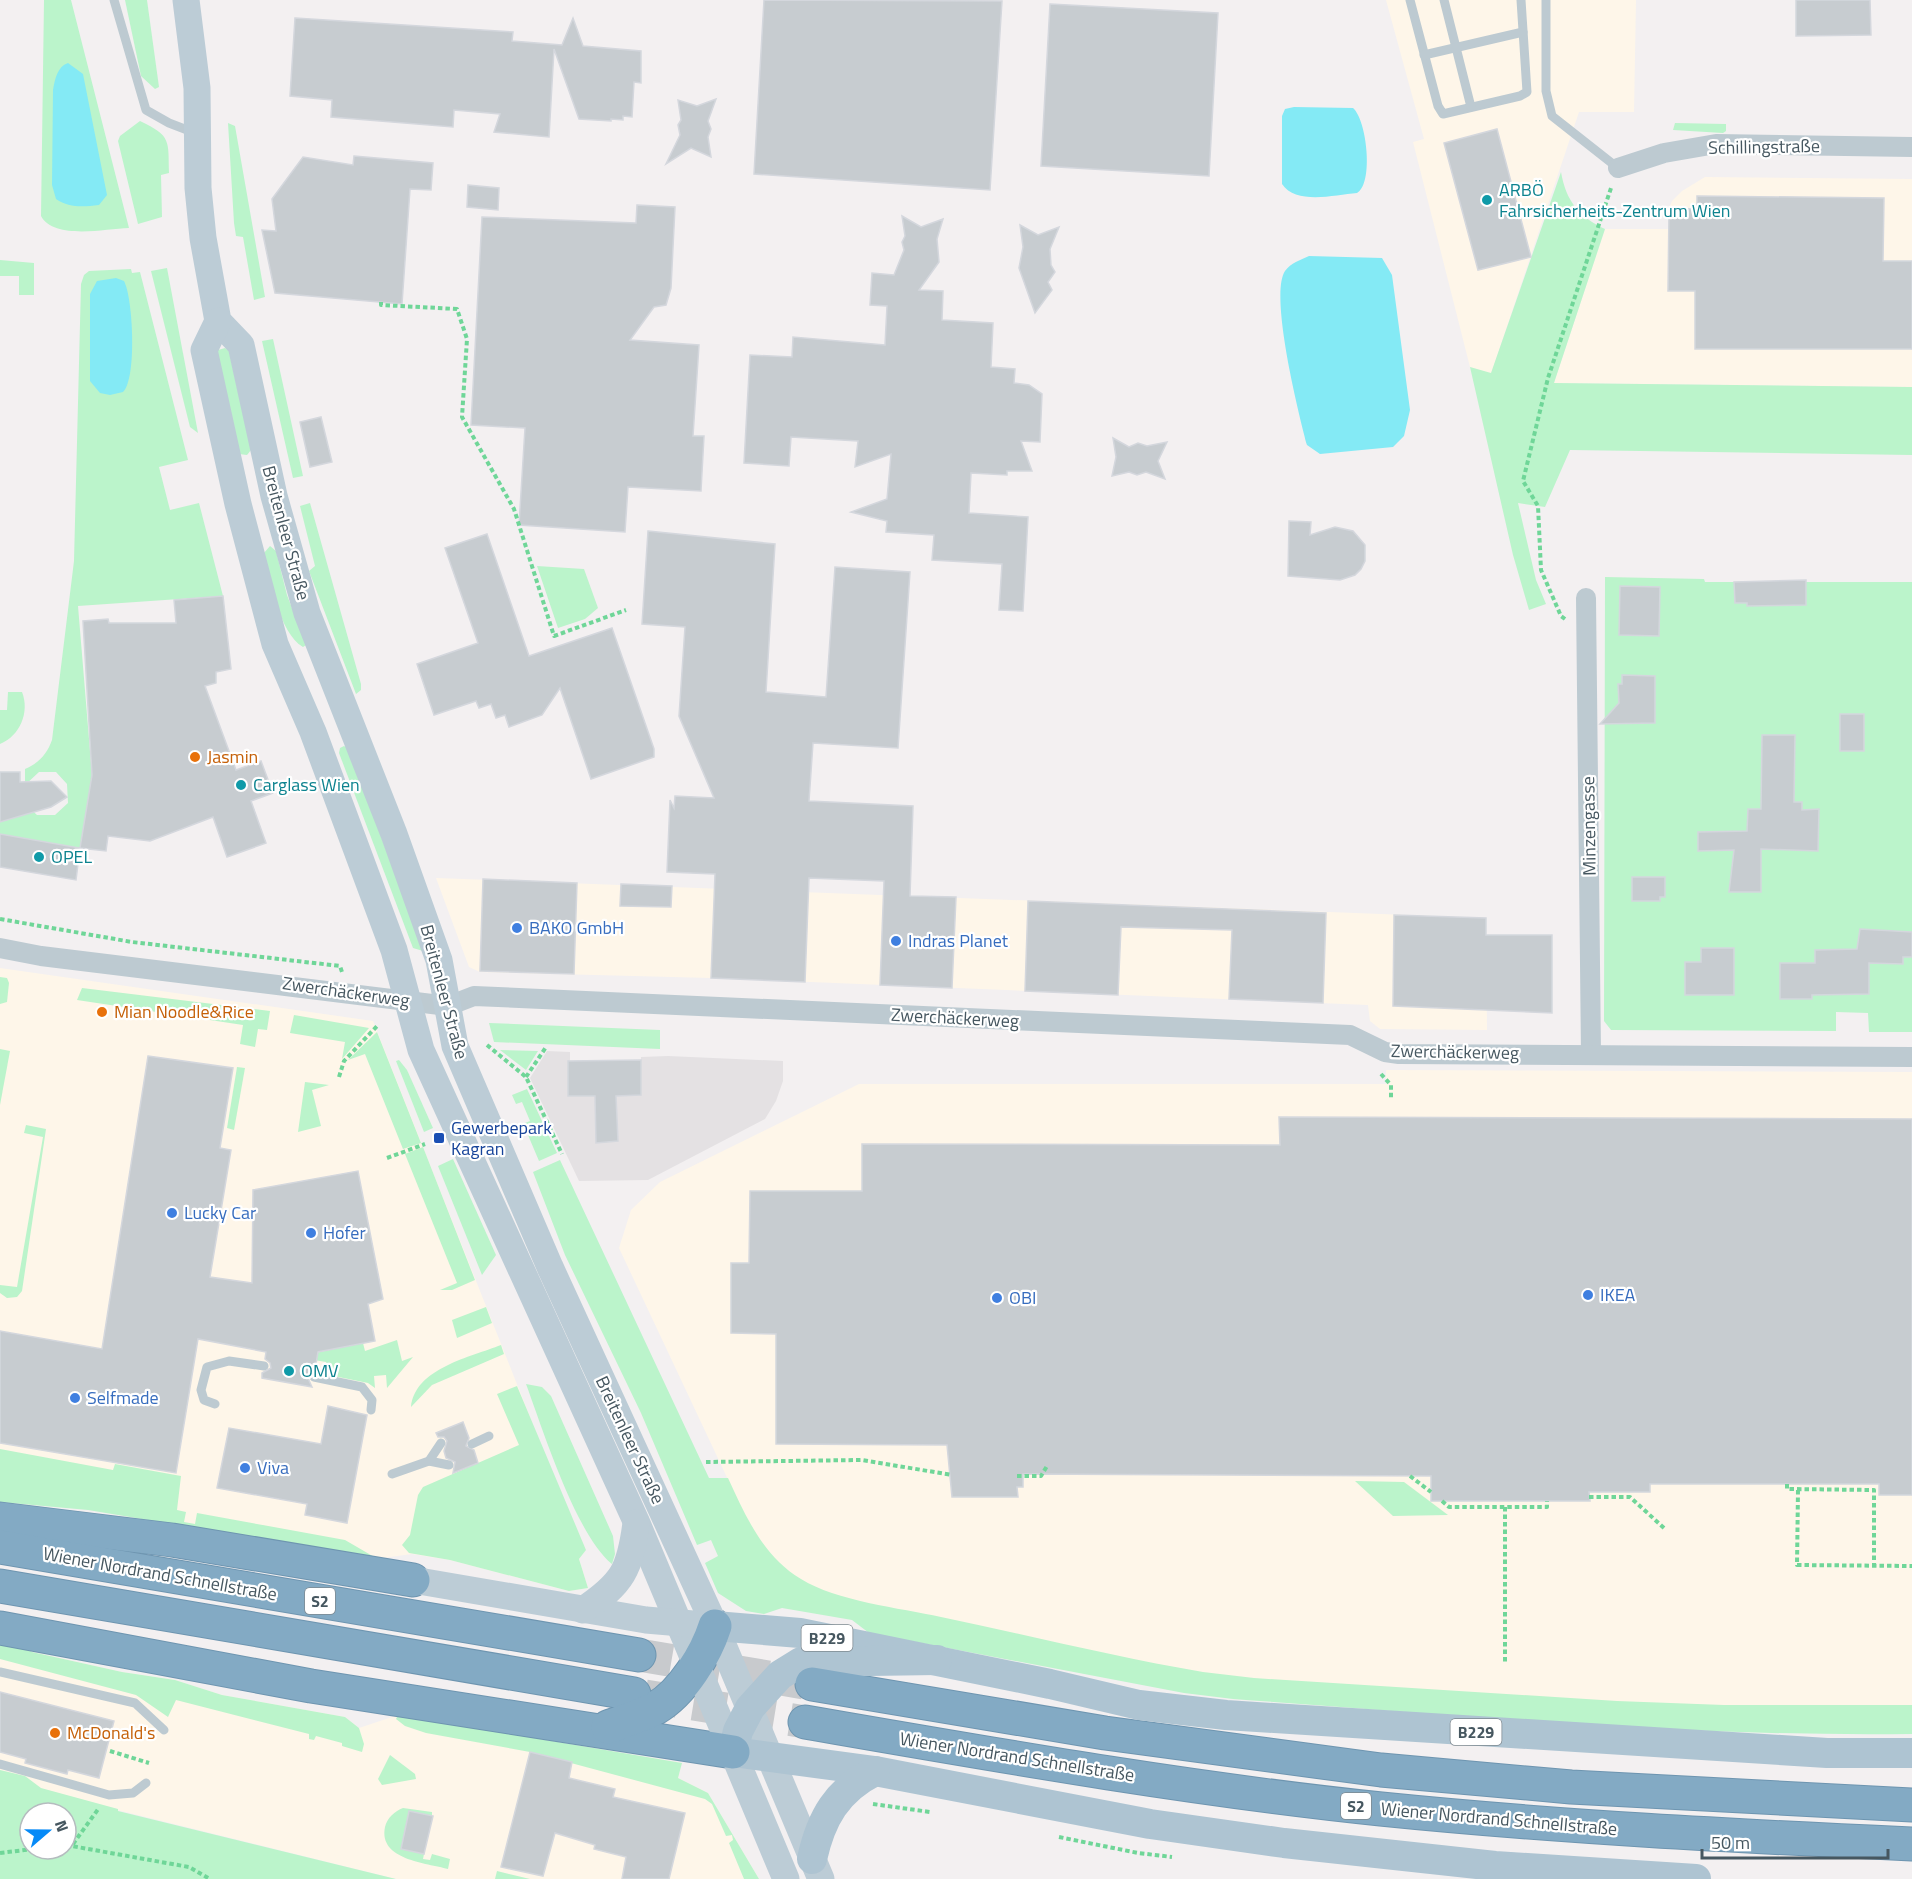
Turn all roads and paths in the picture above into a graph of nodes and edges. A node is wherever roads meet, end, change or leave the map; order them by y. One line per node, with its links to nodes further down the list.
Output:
1 (114, 0): 11 (lane)
2 (186, 0): 11 (main road)
3 (1410, 0): 9 (lane)
4 (1444, 0): 8 (lane)
5 (1521, 0): 7 (lane)
6 (1546, 0): 13 (lane)
7 (1523, 32): 8 (lane); 10 (lane)
8 (1456, 47): 9 (lane); 10 (lane)
9 (1425, 55): 10 (lane)
10 (1472, 108)
11 (199, 135): 15 (main road)
12 (1912, 147): 13 (street, Schillingstraße)
13 (1618, 168): 18 (path)
14 (381, 302): 17 (path)
15 (218, 321): 22 (main road, Breitenleer Straße); 23 (main road, Breitenleer Straße)
16 (1587, 598): 18 (street, Minzengasse)
17 (626, 610)
18 (1587, 635): 27 (street, Minzengasse)
19 (0, 919): 21 (path)
20 (0, 948): 22 (street, Zwerchäckerweg)
21 (340, 966)
22 (407, 1000): 23 (street, Zwerchäckerweg); 59 (main road, Breitenleer Straße)
23 (448, 1006): 27 (street, Zwerchäckerweg); 68 (main road, Breitenleer Straße)
24 (378, 1025): 30 (path)
25 (487, 1045): 31 (path)
26 (546, 1047): 31 (path)
27 (1591, 1054): 28 (street, Zwerchäckerweg)
28 (1912, 1057)
29 (1379, 1072): 32 (path)
30 (339, 1077)
31 (526, 1077): 34 (path)
32 (1391, 1098)
33 (425, 1144): 35 (path)
34 (562, 1154)
35 (387, 1158)
36 (264, 1366): 38 (lane)
37 (314, 1377): 39 (lane)
38 (215, 1404)
39 (371, 1410)
40 (489, 1436): 42 (lane)
41 (441, 1443): 43 (lane)
42 (472, 1444)
43 (429, 1461): 45 (lane); 47 (lane)
44 (706, 1462): 48 (path)
45 (449, 1465)
46 (1047, 1467): 49 (path)
47 (392, 1474)
48 (952, 1475)
49 (1017, 1476)
50 (1410, 1476): 53 (path)
51 (1787, 1484): 52 (path)
52 (1798, 1490): 62 (path); 62 (path)
53 (1431, 1492)
54 (1589, 1497): 60 (path)
55 (1442, 1501): 57 (path)
56 (1547, 1501): 57 (path)
57 (1505, 1507): 72 (path)
58 (0, 1519): 64 (highway)
59 (636, 1521): 66 (main road); 67 (main road, Breitenleer Straße)
60 (1664, 1528)
61 (0, 1547): 70 (highway, Wiener Nordrand Schnellstraße / S2)
62 (1874, 1566): 63 (path)
63 (1912, 1566)
64 (413, 1580): 66 (main road)
65 (0, 1587): 76 (highway, S2)
66 (583, 1610): 67 (main road)
67 (679, 1623): 68 (main road); 73 (main road, Breitenleer Straße)
68 (715, 1626): 71 (main road, B229); 73 (highway); 77 (main road, Breitenleer Straße)
69 (0, 1628): 80 (highway)
70 (639, 1655)
71 (937, 1660): 77 (main road); 83 (main road, B229)
72 (1505, 1663)
73 (697, 1665): 80 (highway); 82 (main road, Breitenleer Straße)
74 (0, 1672): 79 (lane)
75 (812, 1684): 90 (highway, Wiener Nordrand Schnellstraße / S2)
76 (634, 1694)
77 (750, 1708): 82 (main road); 84 (main road, Breitenleer Straße)
78 (805, 1722): 92 (highway, Wiener Nordrand Schnellstraße / S2)
79 (164, 1730)
80 (598, 1731): 82 (highway)
81 (110, 1751): 85 (path)
82 (733, 1752): 84 (main road); 98 (main road, Breitenleer Straße)
83 (1912, 1754)
84 (770, 1756): 87 (main road); 96 (main road, Breitenleer Straße)
85 (149, 1763)
86 (0, 1764): 89 (lane)
87 (875, 1771): 96 (main road); 99 (main road)
88 (146, 1783): 89 (lane)
89 (109, 1795): 91 (path)
90 (1912, 1806)
91 (78, 1837)
92 (1912, 1844)
93 (78, 1845): 97 (path)
94 (18, 1851): 95 (path)
95 (0, 1853)
96 (816, 1869)
97 (210, 1879)
98 (786, 1879)
99 (1696, 1879)

